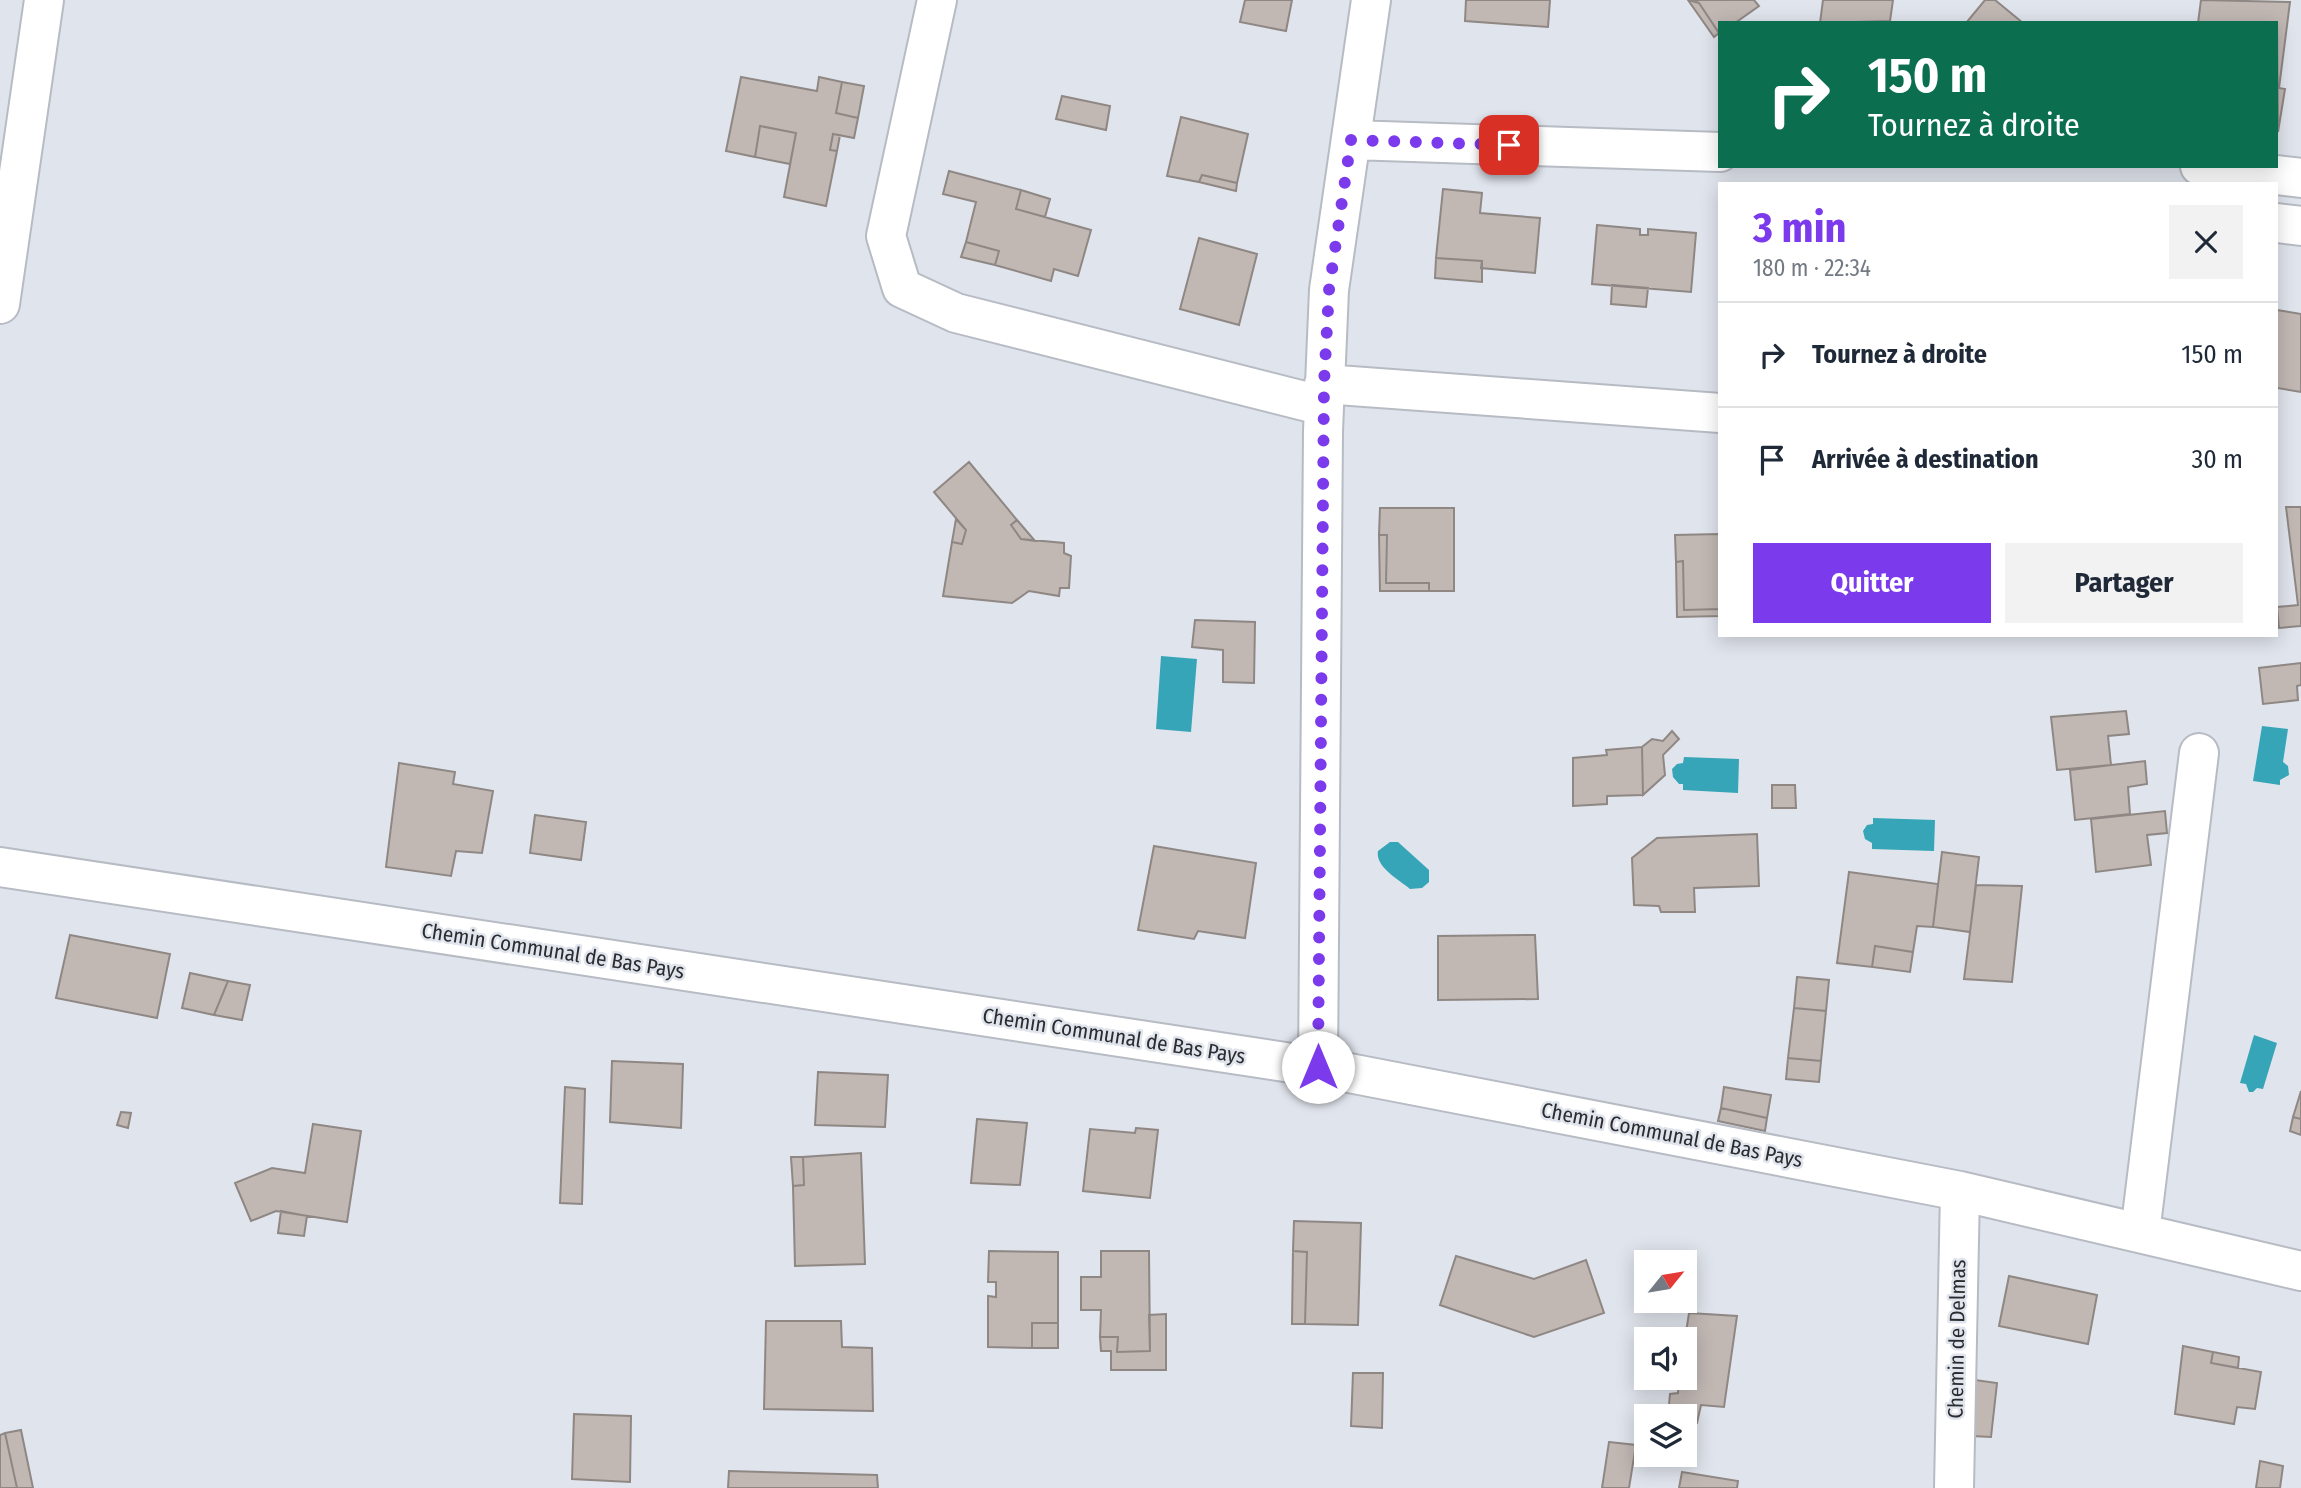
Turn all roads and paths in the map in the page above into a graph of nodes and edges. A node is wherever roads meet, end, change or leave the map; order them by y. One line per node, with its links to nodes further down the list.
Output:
1 (44, 0): 10 (street)
2 (937, 0): 11 (street)
3 (1371, 0): 4 (street)
4 (1351, 140): 5 (street); 11 (street)
5 (1718, 152)
6 (2217, 168): 7 (street)
7 (2301, 178)
8 (2278, 223): 9 (street)
9 (2301, 226)
10 (0, 304)
11 (1324, 395): 12 (street); 15 (street)
12 (1718, 413)
13 (2199, 753): 17 (street)
14 (0, 867): 15 (street, Chemin Communal de Bas Pays)
15 (1318, 1067): 16 (street, Chemin Communal de Bas Pays)
16 (1960, 1191): 17 (street, Chemin Communal de Bas Pays); 19 (street, Chemin de Delmas)
17 (2140, 1233): 18 (street, Chemin Communal de Bas Pays)
18 (2301, 1271)
19 (1954, 1488)

